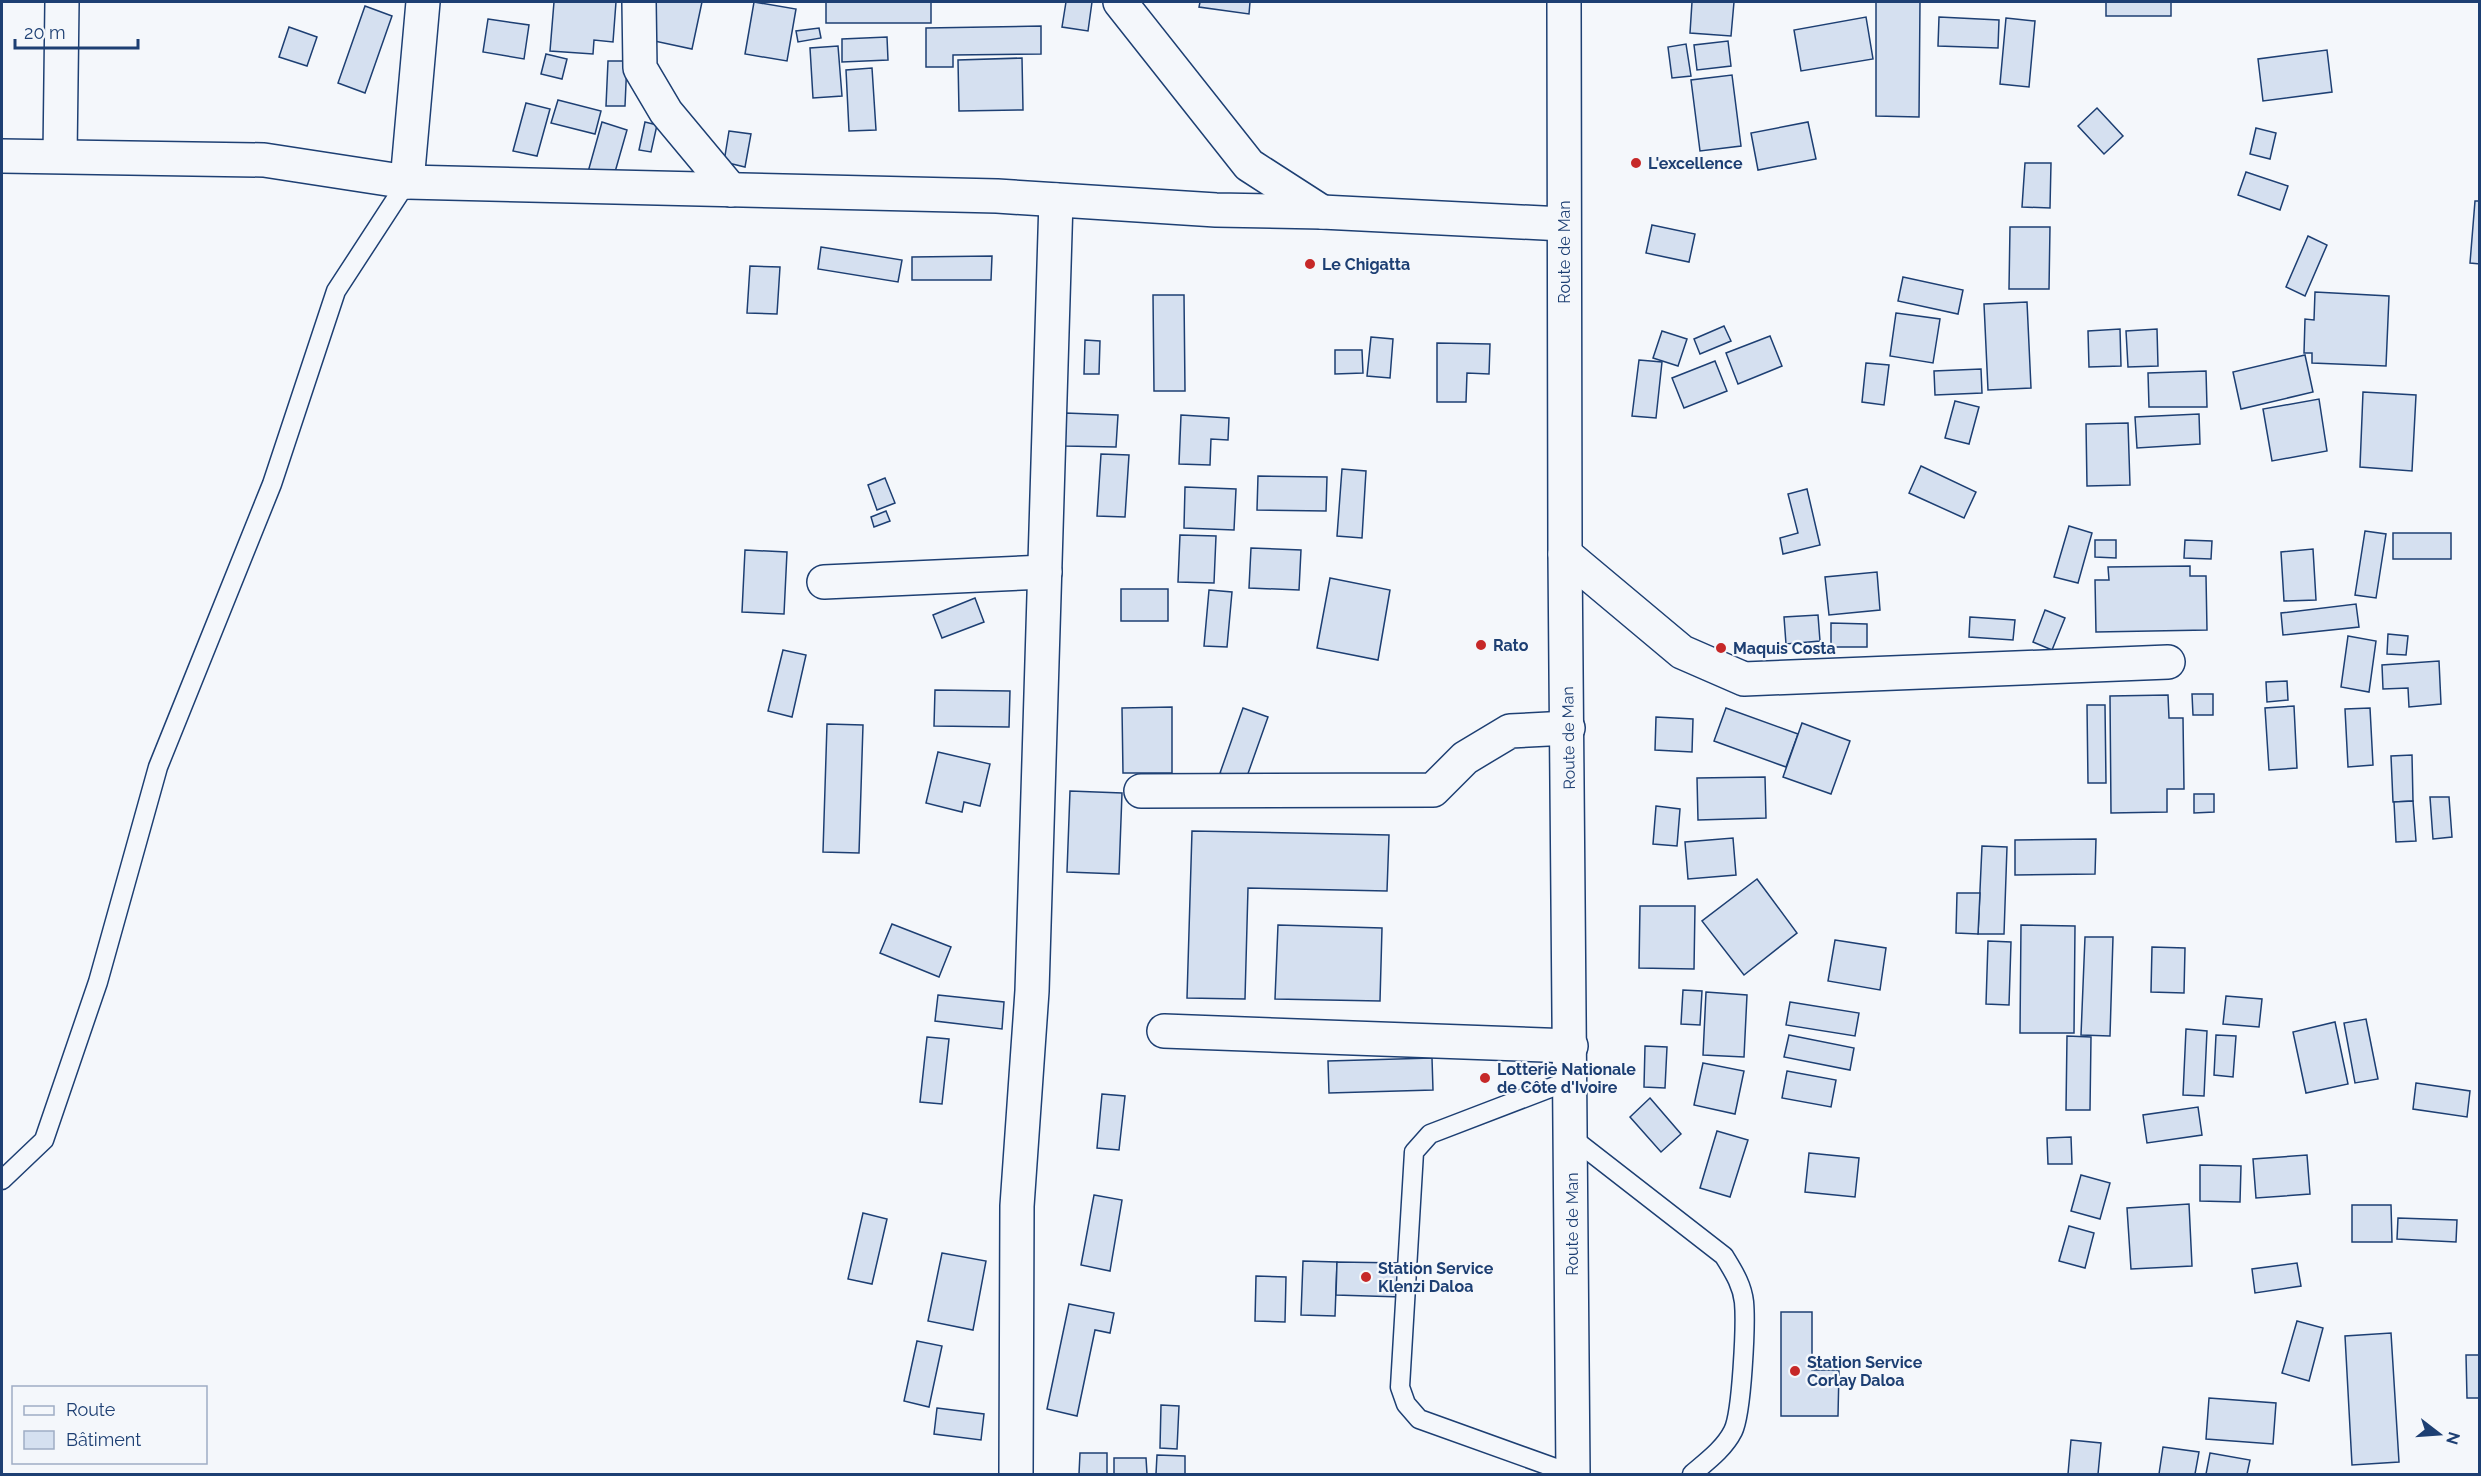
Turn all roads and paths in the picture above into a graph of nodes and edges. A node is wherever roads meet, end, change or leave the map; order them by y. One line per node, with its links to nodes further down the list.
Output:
1 (62, 2): 7 (main road)
2 (423, 2): 8 (main road)
3 (639, 2): 9 (main road)
4 (1120, 2): 11 (main road)
5 (1564, 2): 12 (main road, Route de Man)
6 (2, 156): 7 (main road)
7 (60, 156): 8 (main road)
8 (407, 182): 9 (main road); 23 (lane)
9 (731, 190): 10 (main road)
10 (1056, 200): 11 (main road); 14 (main road)
11 (1322, 212): 12 (main road)
12 (1563, 224): 13 (main road, Route de Man)
13 (1565, 554): 16 (main road); 17 (main road, Route de Man)
14 (1045, 572): 15 (main road); 24 (main road)
15 (824, 582)
16 (2168, 662)
17 (1568, 728): 18 (main road); 20 (main road, Route de Man)
18 (1142, 791)
19 (1164, 1031): 20 (main road)
20 (1571, 1046): 21 (main road, Route de Man)
21 (1571, 1080): 22 (main road, Route de Man); 25 (lane)
22 (1571, 1137): 25 (main road, Route de Man); 26 (lane)
23 (2, 1180)
24 (1016, 1474)
25 (1573, 1474)
26 (1692, 1474)

